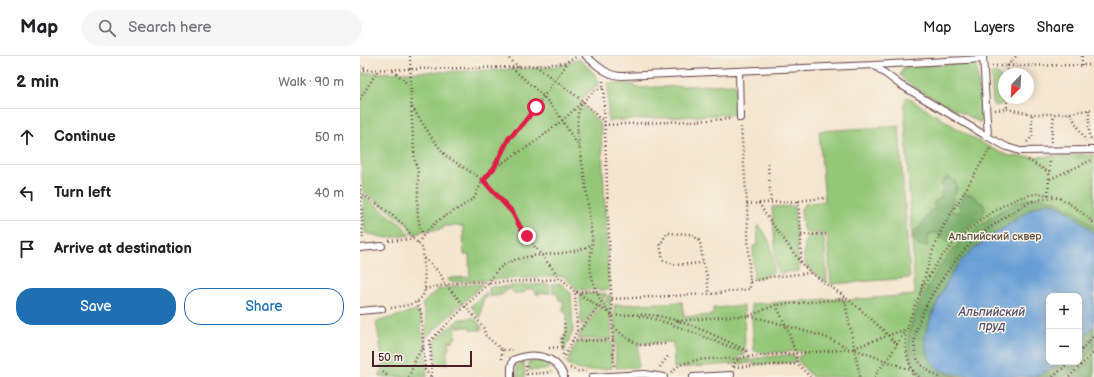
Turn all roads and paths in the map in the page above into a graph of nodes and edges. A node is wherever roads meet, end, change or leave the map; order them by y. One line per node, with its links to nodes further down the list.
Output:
1 (410, 56): 22 (path)
2 (506, 56): 17 (path)
3 (578, 56): 8 (path)
4 (586, 56): 23 (lane)
5 (1016, 56): 15 (path)
6 (1082, 56): 10 (path)
7 (983, 57): 9 (lane); 14 (lane)
8 (569, 61): 13 (path); 25 (path)
9 (874, 65): 24 (lane); 46 (lane)
10 (1082, 65): 11 (path); 15 (path)
11 (1094, 65)
12 (360, 66): 19 (path)
13 (536, 66): 17 (path); 25 (path)
14 (983, 66): 15 (path); 35 (lane)
15 (1007, 66)
16 (512, 67): 17 (path); 22 (path); 28 (path)
17 (519, 67)
18 (360, 70): 19 (path)
19 (368, 70): 20 (path)
20 (379, 70): 21 (path); 29 (path)
21 (392, 70): 22 (path); 26 (path)
22 (410, 70): 26 (path)
23 (604, 70): 24 (lane); 27 (path)
24 (739, 71): 42 (lane)
25 (555, 80): 28 (path); 30 (path)
26 (410, 87): 32 (path)
27 (603, 88): 30 (path); 44 (path)
28 (543, 96): 43 (path); 56 (path)
29 (360, 98)
30 (583, 101): 43 (path); 44 (path); 49 (path)
31 (1007, 104): 33 (path)
32 (412, 107): 59 (path); 71 (path)
33 (1007, 109): 36 (path); 39 (path)
34 (1094, 109): 37 (path)
35 (986, 110): 36 (path); 46 (lane)
36 (996, 110): 41 (path)
37 (1089, 110): 38 (path); 47 (path)
38 (1070, 113): 40 (path); 50 (path)
39 (1032, 114): 40 (path); 48 (path)
40 (1054, 114): 52 (path)
41 (996, 115)
42 (740, 118): 45 (path); 68 (path)
43 (563, 120): 49 (path); 56 (path)
44 (604, 120): 45 (path)
45 (604, 125): 94 (path)
46 (988, 137): 52 (lane)
47 (1094, 140)
48 (1022, 143)
49 (579, 148): 76 (path)
50 (1093, 150): 52 (lane)
51 (989, 151): 92 (path)
52 (1050, 151): 57 (path)
53 (1026, 158): 57 (path)
54 (1094, 159): 58 (path)
55 (768, 164): 67 (path)
56 (494, 168): 59 (path)
57 (1050, 173): 58 (path)
58 (1050, 179): 62 (path)
59 (483, 180): 71 (path); 79 (path)
60 (360, 185): 61 (path)
61 (360, 192): 73 (path); 78 (path)
62 (1048, 195): 64 (path); 92 (path)
63 (824, 198): 65 (path)
64 (1060, 198): 69 (path); 158 (path)
65 (798, 201): 67 (path); 72 (path)
66 (759, 203): 67 (path); 68 (path); 82 (path)
67 (771, 203)
68 (746, 204): 85 (path)
69 (1094, 223)
70 (828, 234): 72 (path)
71 (423, 235): 75 (path)
72 (801, 235): 82 (path)
73 (413, 239): 74 (path); 75 (path)
74 (389, 241)
75 (418, 243): 80 (path)
76 (592, 244): 79 (path); 89 (path)
77 (382, 246): 78 (lane)
78 (362, 248)
79 (541, 254): 84 (path); 86 (path)
80 (424, 258): 87 (path); 88 (path)
81 (703, 263): 81 (path); 91 (path)
82 (801, 263): 83 (path)
83 (811, 273): 85 (path); 93 (path)
84 (562, 279): 86 (path); 90 (path)
85 (750, 282): 91 (path)
86 (489, 283): 87 (path); 97 (path)
87 (445, 284): 88 (path); 97 (path)
88 (425, 289): 95 (path)
89 (597, 291): 90 (path); 102 (path)
90 (575, 292): 98 (path); 109 (path)
91 (709, 294): 94 (path)
92 (919, 297): 108 (path)
93 (844, 298): 96 (path); 111 (path); 120 (path)
94 (612, 299): 102 (path)
95 (417, 302): 99 (path); 115 (path)
96 (776, 305): 103 (path); 106 (path)
97 (466, 306): 122 (path); 146 (path)
98 (599, 306): 102 (path); 109 (path)
99 (382, 309): 100 (lane)
100 (360, 311)
101 (634, 315): 102 (path); 105 (path); 123 (path)
102 (612, 316): 107 (path)
103 (748, 316): 105 (path); 106 (path)
104 (564, 320): 117 (path)
105 (675, 321): 123 (path)
106 (786, 326): 119 (path); 125 (path)
107 (613, 327): 112 (path); 114 (path)
108 (906, 329): 111 (path); 116 (path); 137 (path)
109 (577, 331): 113 (path)
110 (1094, 335): 121 (path)
111 (889, 336): 116 (path); 120 (path)
112 (613, 340): 113 (path); 141 (path)
113 (572, 341): 117 (path)
114 (668, 344)
115 (424, 345): 145 (path); 146 (path)
116 (897, 345): 129 (path)
117 (562, 347): 118 (path)
118 (548, 348)
119 (850, 348): 120 (path); 125 (path)
120 (854, 349): 129 (path); 154 (path)
121 (1082, 349)
122 (517, 350)
123 (749, 352): 126 (path)
124 (1094, 352): 160 (path)
125 (796, 354): 126 (path); 130 (path)
126 (758, 356): 127 (path)
127 (739, 359): 134 (path); 151 (path)
128 (525, 362): 143 (path)
129 (886, 362): 137 (path); 155 (path)
130 (798, 364): 131 (path); 153 (path)
131 (752, 365)
132 (1067, 365): 159 (path)
133 (567, 366): 140 (path)
134 (733, 367)
135 (554, 369): 139 (path)
136 (621, 369): 141 (path)
137 (913, 371): 156 (path); 157 (path)
138 (384, 372): 144 (path)
139 (546, 373): 143 (path); 148 (path)
140 (591, 374): 141 (lane)
141 (612, 374): 150 (lane)
142 (731, 375): 152 (lane)
143 (527, 376)
144 (389, 377)
145 (409, 377)
146 (432, 377)
147 (511, 377): 149 (lane)
148 (546, 377)
149 (564, 377)
150 (664, 377)
151 (669, 377)
152 (693, 377)
153 (810, 377)
154 (860, 377)
155 (874, 377)
156 (912, 377)
157 (919, 377)
158 (939, 377)
159 (1053, 377)
160 (1068, 377)

